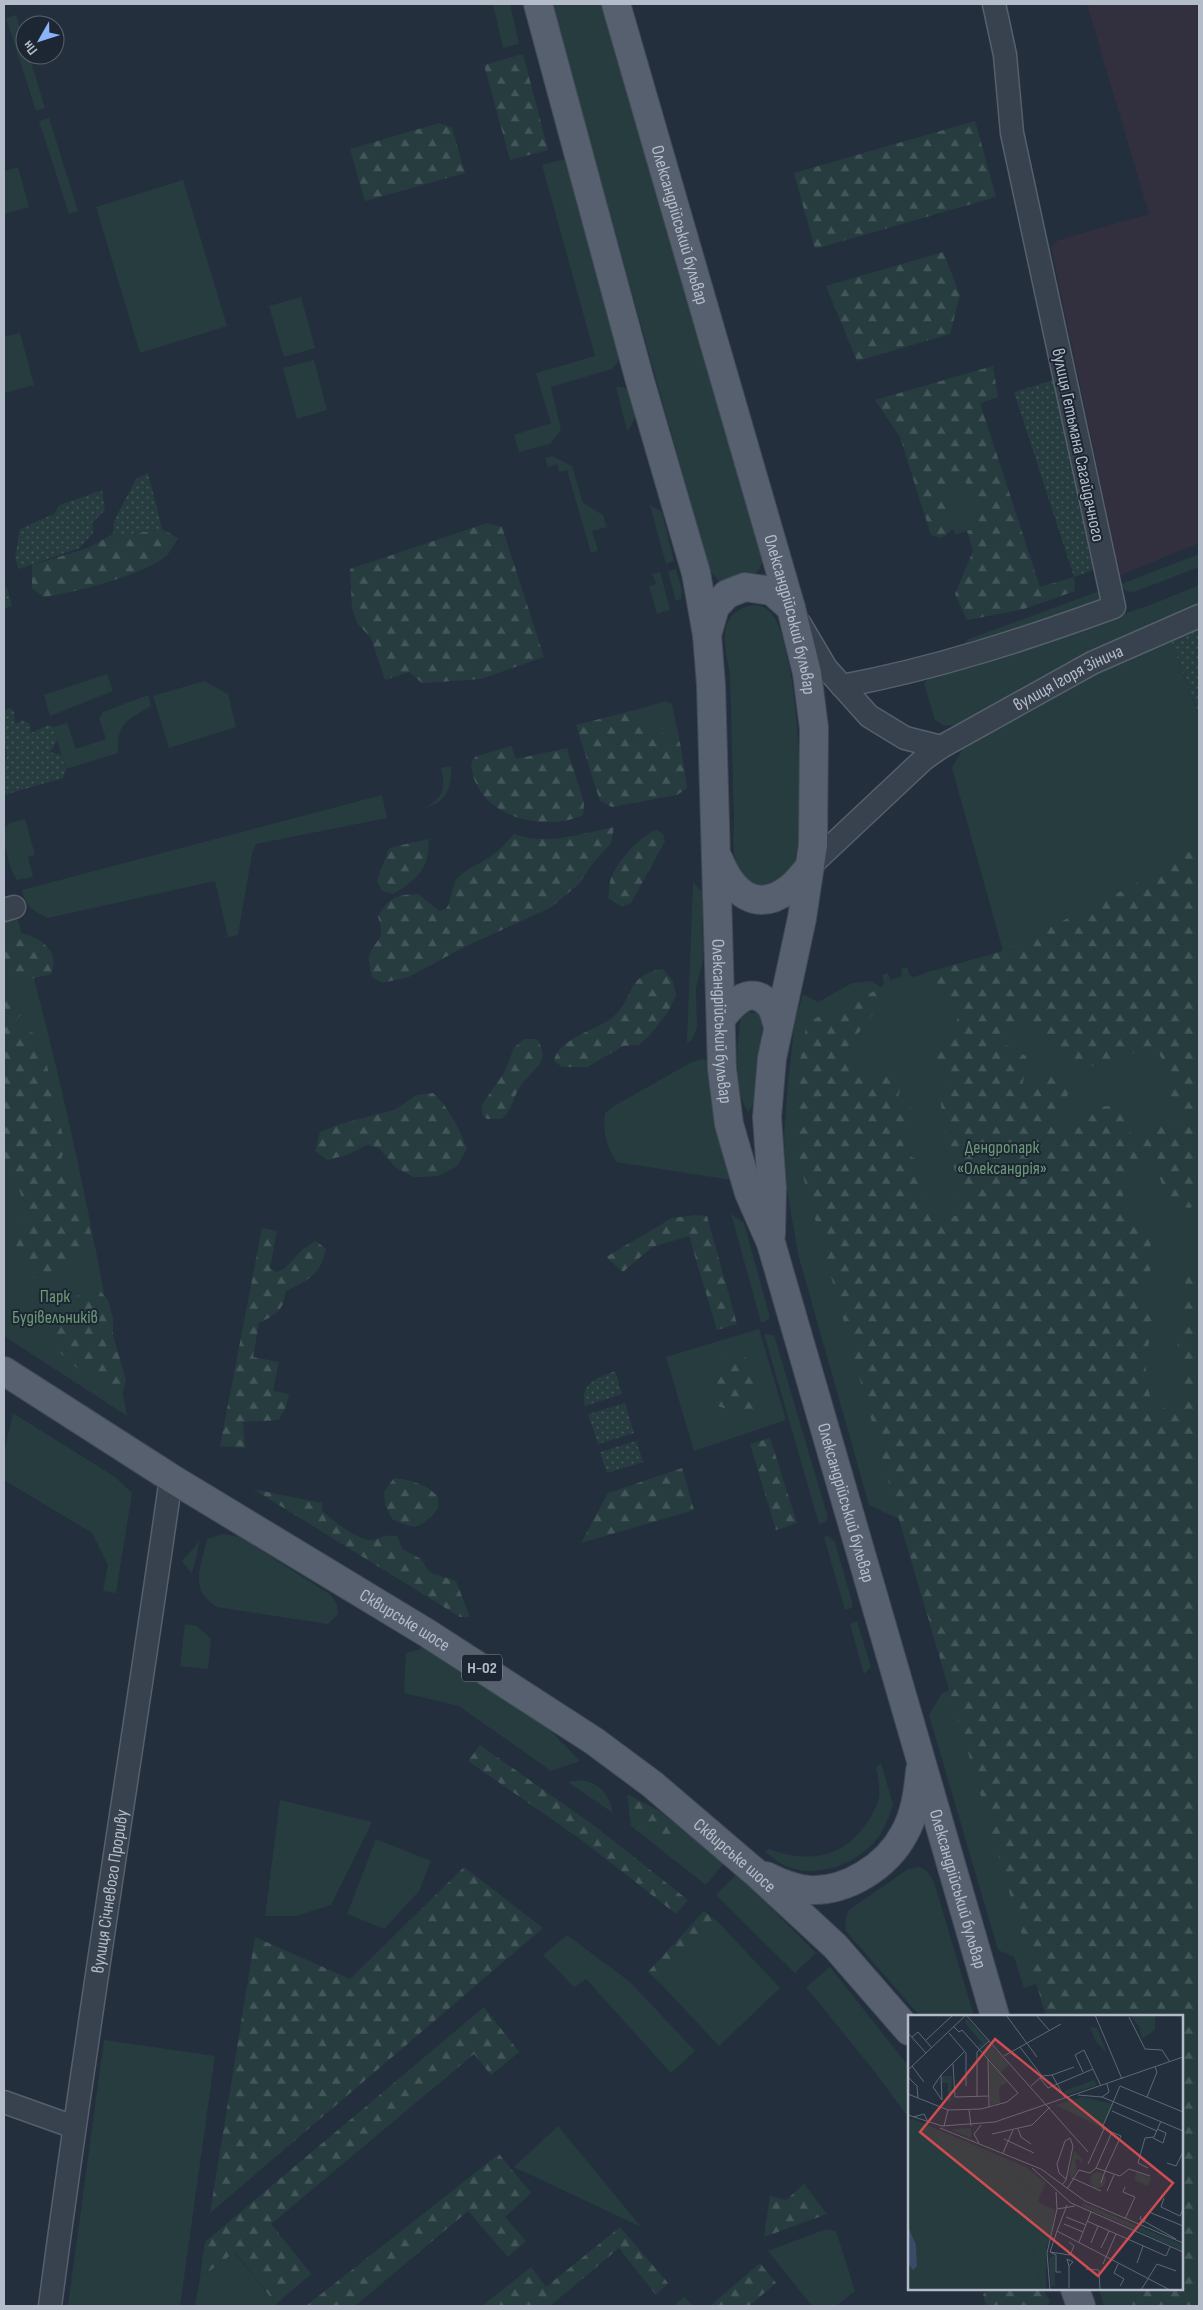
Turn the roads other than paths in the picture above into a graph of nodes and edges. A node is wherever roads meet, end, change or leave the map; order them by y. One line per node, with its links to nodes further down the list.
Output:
1 (538, 4): 6 (main road, Олександрійський бульвар)
2 (616, 4): 4 (main road, Олександрійський бульвар)
3 (994, 4): 7 (street, вулиця Гетьмана Сагайдачного)
4 (791, 608): 6 (main road); 7 (street); 10 (main road, Олександрійський бульвар)
5 (1199, 616): 8 (street, вулиця Ігоря Зінича)
6 (707, 635): 9 (main road, Олександрійський бульвар)
7 (842, 686): 8 (street)
8 (941, 746): 10 (street, вулиця Ігоря Зінича)
9 (717, 857): 10 (main road); 11 (main road, Олександрійський бульвар)
10 (810, 866): 12 (main road, Олександрійський бульвар)
11 (721, 1019): 12 (main road); 13 (main road, Олександрійський бульвар)
12 (778, 1027): 13 (main road, Олександрійський бульвар)
13 (771, 1243): 16 (main road, Олександрійський бульвар)
14 (4, 1371): 15 (main road, Сквирське шосе / Н-02)
15 (171, 1478): 17 (main road, Сквирське шосе / Н-02); 21 (street, вулиця Січневого Прориву)
16 (921, 1762): 17 (main road, Олександрійський бульвар); 18 (main road, Олександрійський бульвар)
17 (755, 1872): 19 (main road, Сквирське шосе / Н-02)
18 (995, 2015)
19 (908, 2030)
20 (4, 2102): 21 (street)
21 (74, 2127): 23 (street, вулиця Січневого Прориву)
22 (1076, 2290): 24 (main road)
23 (50, 2306)
24 (1081, 2306)

